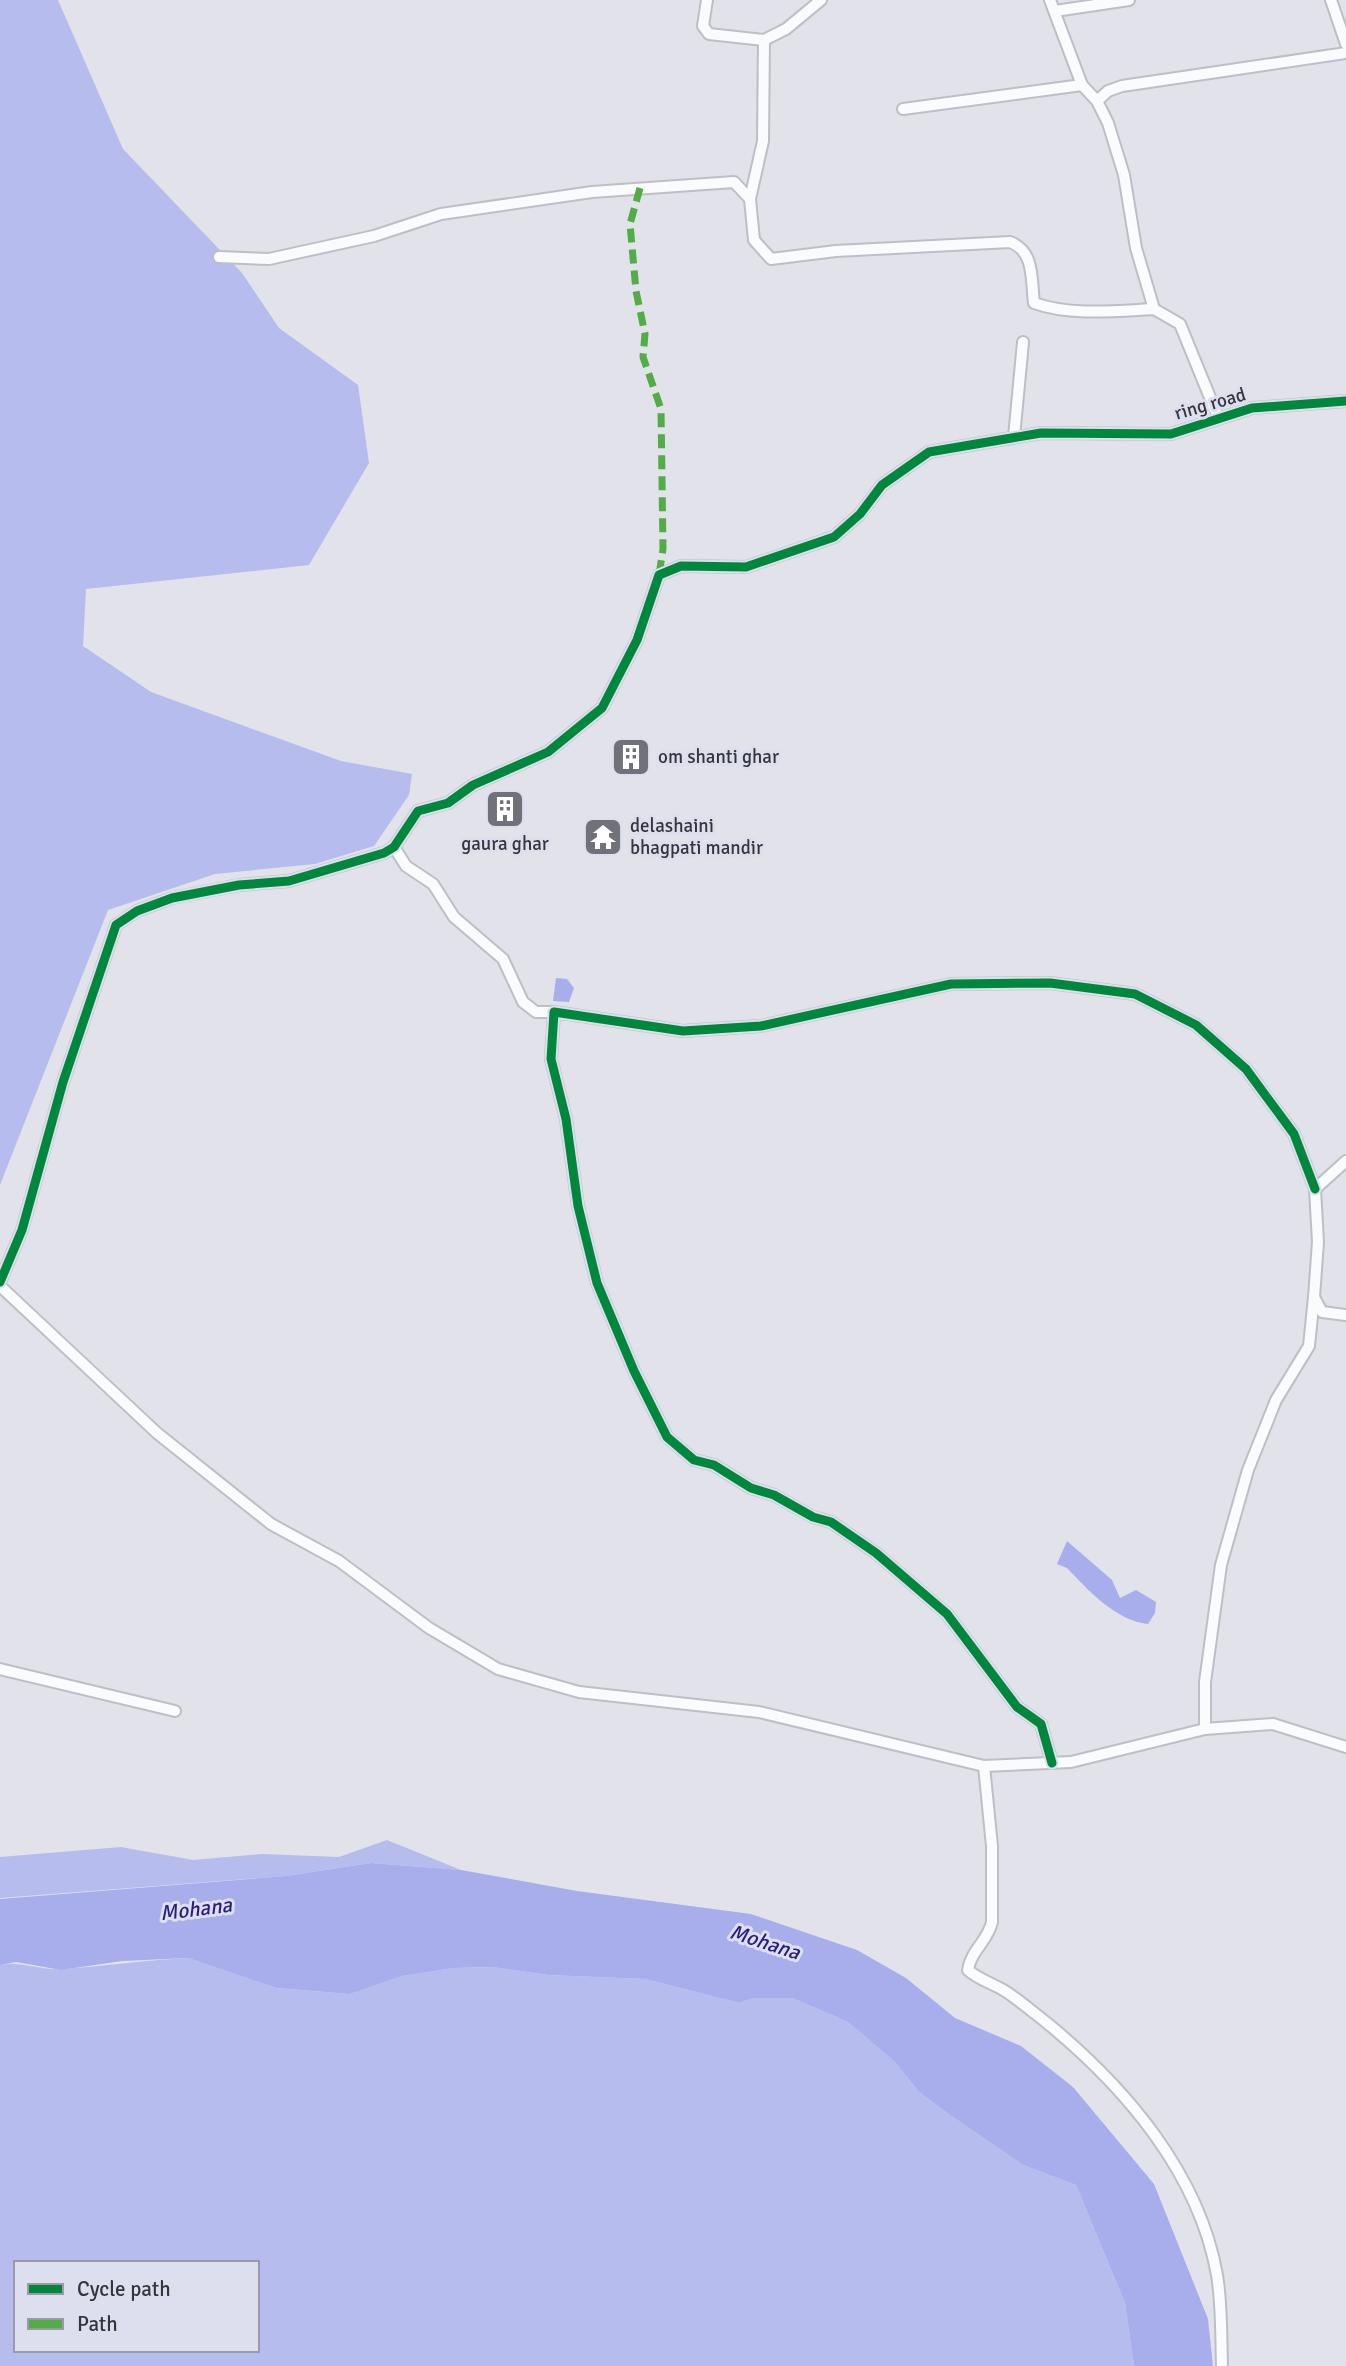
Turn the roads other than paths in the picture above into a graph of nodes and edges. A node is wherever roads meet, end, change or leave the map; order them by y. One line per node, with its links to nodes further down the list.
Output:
1 (707, 0): 7 (street)
2 (821, 0): 7 (street)
3 (1051, 0): 6 (street)
4 (1129, 0): 6 (street)
5 (1331, 0): 8 (street)
6 (1055, 11): 10 (street)
7 (764, 40): 13 (street)
8 (1346, 44)
9 (1346, 53): 11 (street)
10 (1082, 85): 11 (street); 12 (street)
11 (1097, 101): 15 (street)
12 (903, 109)
13 (750, 199): 14 (street); 15 (street)
14 (219, 257)
15 (1154, 309): 18 (street)
16 (1023, 342): 19 (street)
17 (1346, 401): 18 (street, ring road)
18 (1218, 417): 19 (street, ring road)
19 (1014, 437): 20 (street, ring road)
20 (394, 847): 21 (street); 24 (street)
21 (554, 1012): 23 (street); 31 (street)
22 (1346, 1161): 23 (street)
23 (1315, 1189): 25 (street)
24 (0, 1284): 32 (street)
25 (1314, 1297): 26 (street); 29 (street)
26 (1346, 1315)
27 (0, 1669): 28 (street)
28 (174, 1711)
29 (1205, 1728): 30 (street); 31 (street)
30 (1346, 1747)
31 (1052, 1763): 32 (street)
32 (984, 1766): 33 (street)
33 (1222, 2366)

